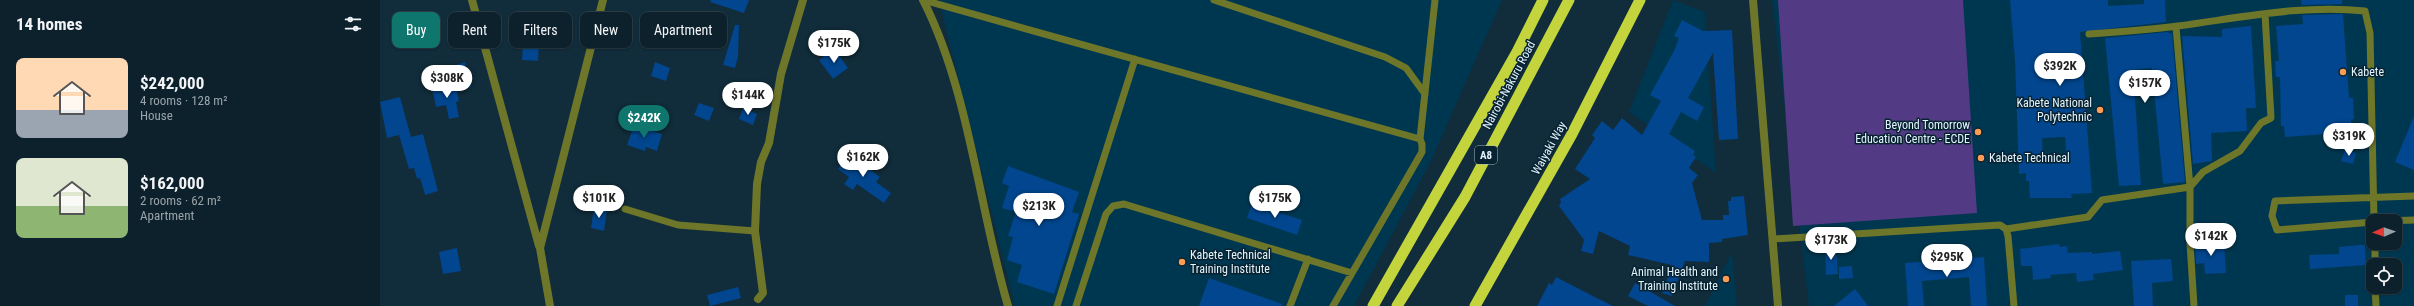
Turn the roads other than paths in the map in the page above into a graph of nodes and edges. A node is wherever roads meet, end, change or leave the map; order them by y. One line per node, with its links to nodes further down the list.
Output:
1 (472, 0): 28 (street)
2 (603, 0): 28 (street)
3 (803, 0): 26 (street)
4 (923, 0): 14 (lane); 34 (street)
5 (1214, 0): 15 (lane)
6 (1435, 0): 15 (lane)
7 (1543, 0): 39 (highway)
8 (1569, 0): 40 (highway, Nairobi-Nakuru Road / A8)
9 (1640, 0): 41 (highway, Waiyaki Way)
10 (1753, 0): 27 (street)
11 (2265, 14): 12 (lane); 17 (lane); 18 (lane)
12 (2176, 27): 13 (lane); 17 (lane)
13 (2090, 34)
14 (1135, 59): 16 (lane); 35 (lane)
15 (1425, 94): 16 (lane)
16 (1420, 139): 30 (lane)
17 (2190, 187): 25 (lane); 44 (lane)
18 (2374, 196): 19 (lane); 21 (lane); 24 (lane)
19 (2414, 196)
20 (625, 209): 26 (lane)
21 (2374, 214)
22 (2402, 220): 23 (lane)
23 (2414, 220)
24 (2366, 222)
25 (2006, 229): 27 (lane); 43 (lane)
26 (755, 231): 32 (street)
27 (1773, 239): 42 (street)
28 (540, 248): 33 (street)
29 (1308, 260): 30 (lane); 36 (lane); 37 (lane)
30 (1352, 273): 38 (lane)
31 (2376, 294): 45 (lane)
32 (758, 299)
33 (550, 306)
34 (1008, 306)
35 (1057, 306)
36 (1076, 306)
37 (1290, 306)
38 (1334, 306)
39 (1373, 306)
40 (1397, 306)
41 (1475, 306)
42 (1778, 306)
43 (2014, 306)
44 (2194, 306)
45 (2376, 306)

